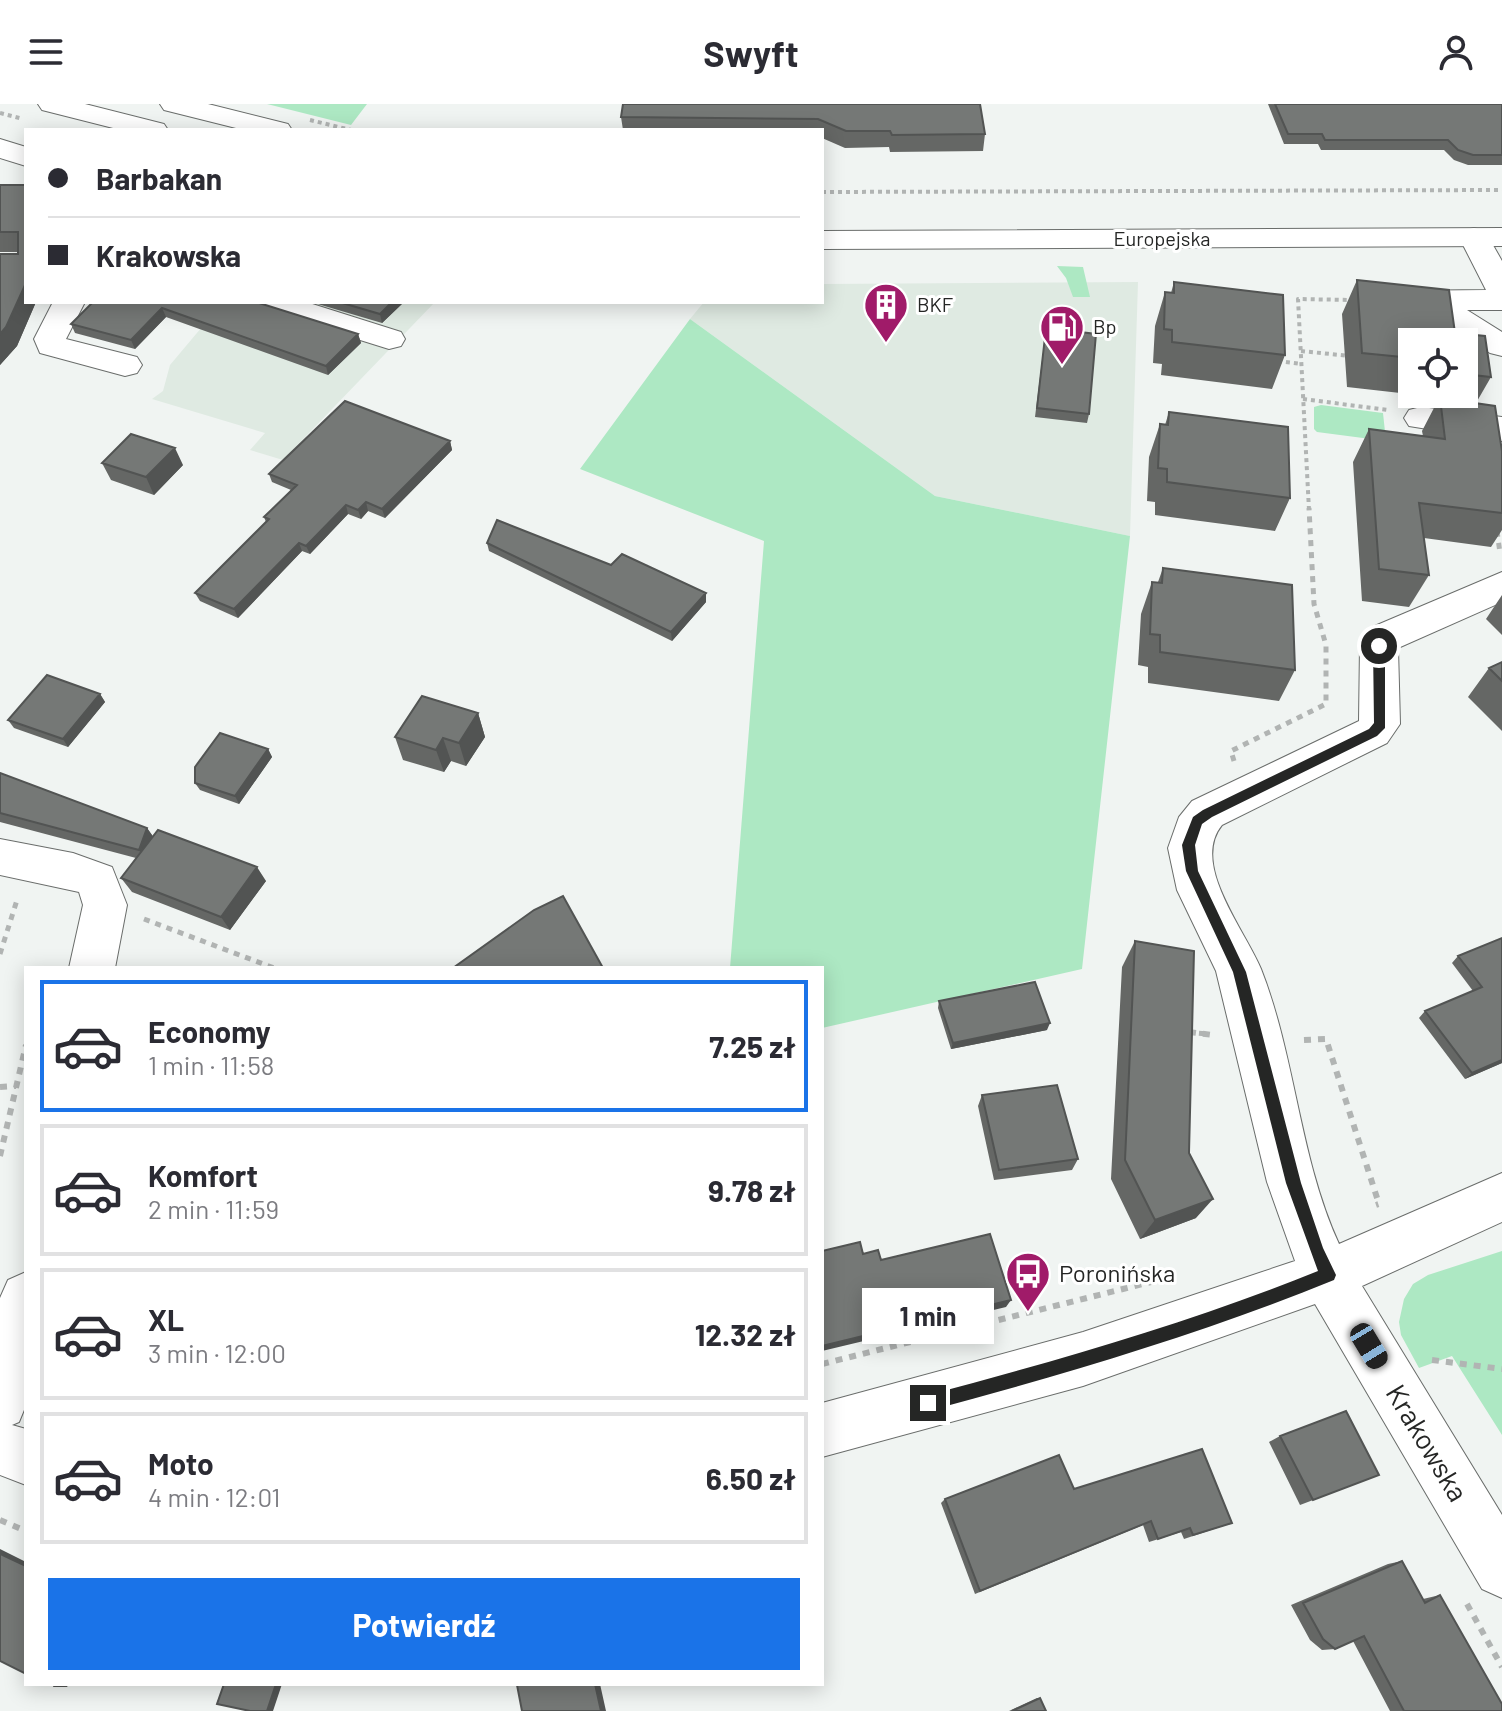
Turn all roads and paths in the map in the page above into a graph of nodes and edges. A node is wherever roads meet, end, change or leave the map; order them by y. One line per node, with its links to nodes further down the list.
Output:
1 (52, 104): 3 (street)
2 (174, 104): 4 (street)
3 (146, 128)
4 (270, 128)
5 (1502, 190): 6 (path)
6 (824, 192)
7 (1488, 237): 8 (street, Europejska); 9 (street)
8 (824, 240)
9 (1502, 291)
10 (1436, 300): 11 (street); 12 (street); 16 (street)
11 (1502, 300)
12 (1358, 301): 17 (path)
13 (68, 304): 21 (street)
14 (278, 304): 15 (street)
15 (389, 339)
16 (1502, 346)
17 (1300, 351): 18 (path); 20 (path)
18 (1359, 356)
19 (1276, 361): 20 (path)
20 (1301, 364): 27 (path)
21 (125, 365)
22 (1421, 418): 23 (street)
23 (1502, 429)
24 (1497, 530): 25 (path)
25 (1501, 561)
26 (1502, 586): 27 (street, Krakowska)
27 (1243, 796): 35 (street, Krakowska)
28 (0, 857): 30 (street)
29 (9, 899): 31 (path)
30 (105, 905): 32 (street); 33 (path)
31 (0, 954)
32 (92, 966)
33 (269, 966)
34 (1186, 1031): 35 (path)
35 (1259, 1043): 41 (street, Krakowska); 41 (path)
36 (24, 1053): 37 (path)
37 (16, 1086): 38 (path); 39 (path)
38 (0, 1087)
39 (0, 1156)
40 (1502, 1197): 41 (street)
41 (1318, 1252): 48 (street); 53 (street, Krakowska)
42 (1183, 1275): 45 (path)
43 (24, 1306): 47 (street)
44 (1421, 1359): 46 (path)
45 (824, 1364)
46 (1502, 1369)
47 (0, 1403)
48 (824, 1429)
49 (0, 1448): 50 (street)
50 (24, 1456)
51 (0, 1520): 52 (path)
52 (24, 1530)
53 (1502, 1569)

